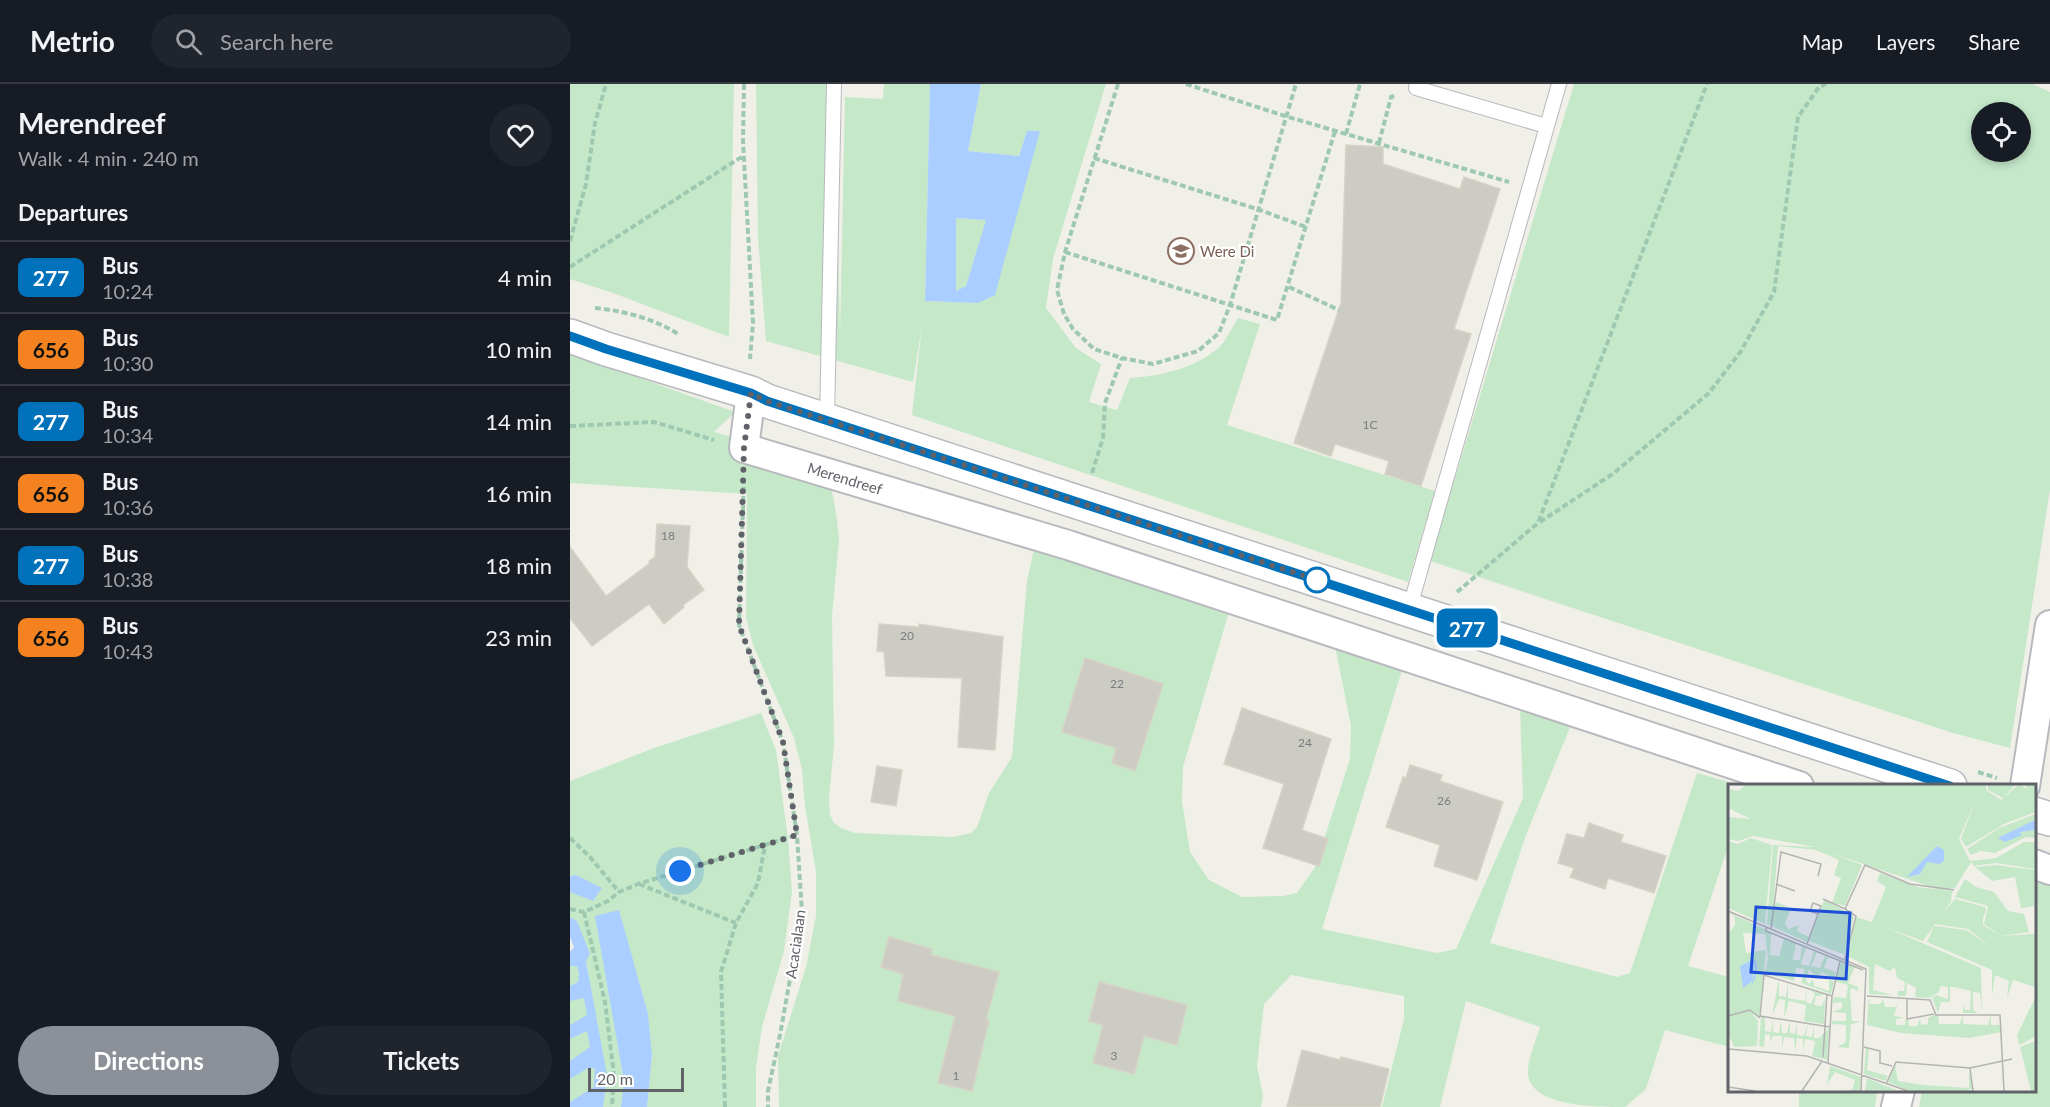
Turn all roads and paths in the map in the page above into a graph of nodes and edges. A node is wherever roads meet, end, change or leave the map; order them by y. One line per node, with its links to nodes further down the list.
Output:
1 (606, 84): 22 (path)
2 (744, 84): 17 (path)
3 (834, 84): 31 (lane)
4 (1118, 84): 18 (path)
5 (1186, 84): 12 (path)
6 (1296, 84): 12 (path)
7 (1360, 84): 15 (path)
8 (1559, 84): 13 (lane)
9 (1707, 84): 35 (path)
10 (1826, 84): 35 (path)
11 (1416, 86): 13 (lane); 16 (path)
12 (1285, 116): 14 (path); 20 (path)
13 (1546, 126): 19 (lane)
14 (1335, 131): 15 (path); 21 (path)
15 (1346, 134): 16 (path)
16 (1379, 143): 19 (path)
17 (744, 155): 24 (path); 30 (path)
18 (1094, 158): 20 (path); 23 (path)
19 (1530, 188): 37 (lane)
20 (1257, 209): 21 (path); 26 (path)
21 (1306, 227): 25 (path)
22 (570, 241)
23 (1065, 252): 26 (path); 29 (path)
24 (570, 267)
25 (1289, 287): 26 (path); 27 (path)
26 (1230, 305): 29 (path)
27 (1339, 310)
28 (570, 336): 30 (street)
29 (1122, 358): 34 (path)
30 (750, 378): 31 (street); 33 (street)
31 (827, 420): 37 (street)
32 (570, 426): 33 (path)
33 (744, 448): 39 (street, Merendreef); 44 (path, Acacialaan)
34 (1090, 478)
35 (1538, 523): 36 (path)
36 (1454, 596)
37 (1409, 610): 40 (street)
38 (2050, 625): 41 (street)
39 (1793, 784)
40 (1944, 784)
41 (2025, 784)
42 (2035, 814): 43 (street)
43 (2050, 819)
44 (797, 835): 46 (path); 57 (path, Acacialaan)
45 (570, 838): 50 (path)
46 (765, 845): 49 (path); 53 (path)
47 (2035, 864): 48 (street)
48 (2050, 870)
49 (638, 884): 50 (path); 53 (path)
50 (619, 892): 52 (path)
51 (570, 909): 52 (path)
52 (584, 912): 55 (path)
53 (736, 923): 56 (path)
54 (1899, 1092): 58 (street)
55 (612, 1107)
56 (725, 1107)
57 (768, 1107)
58 (1896, 1107)

